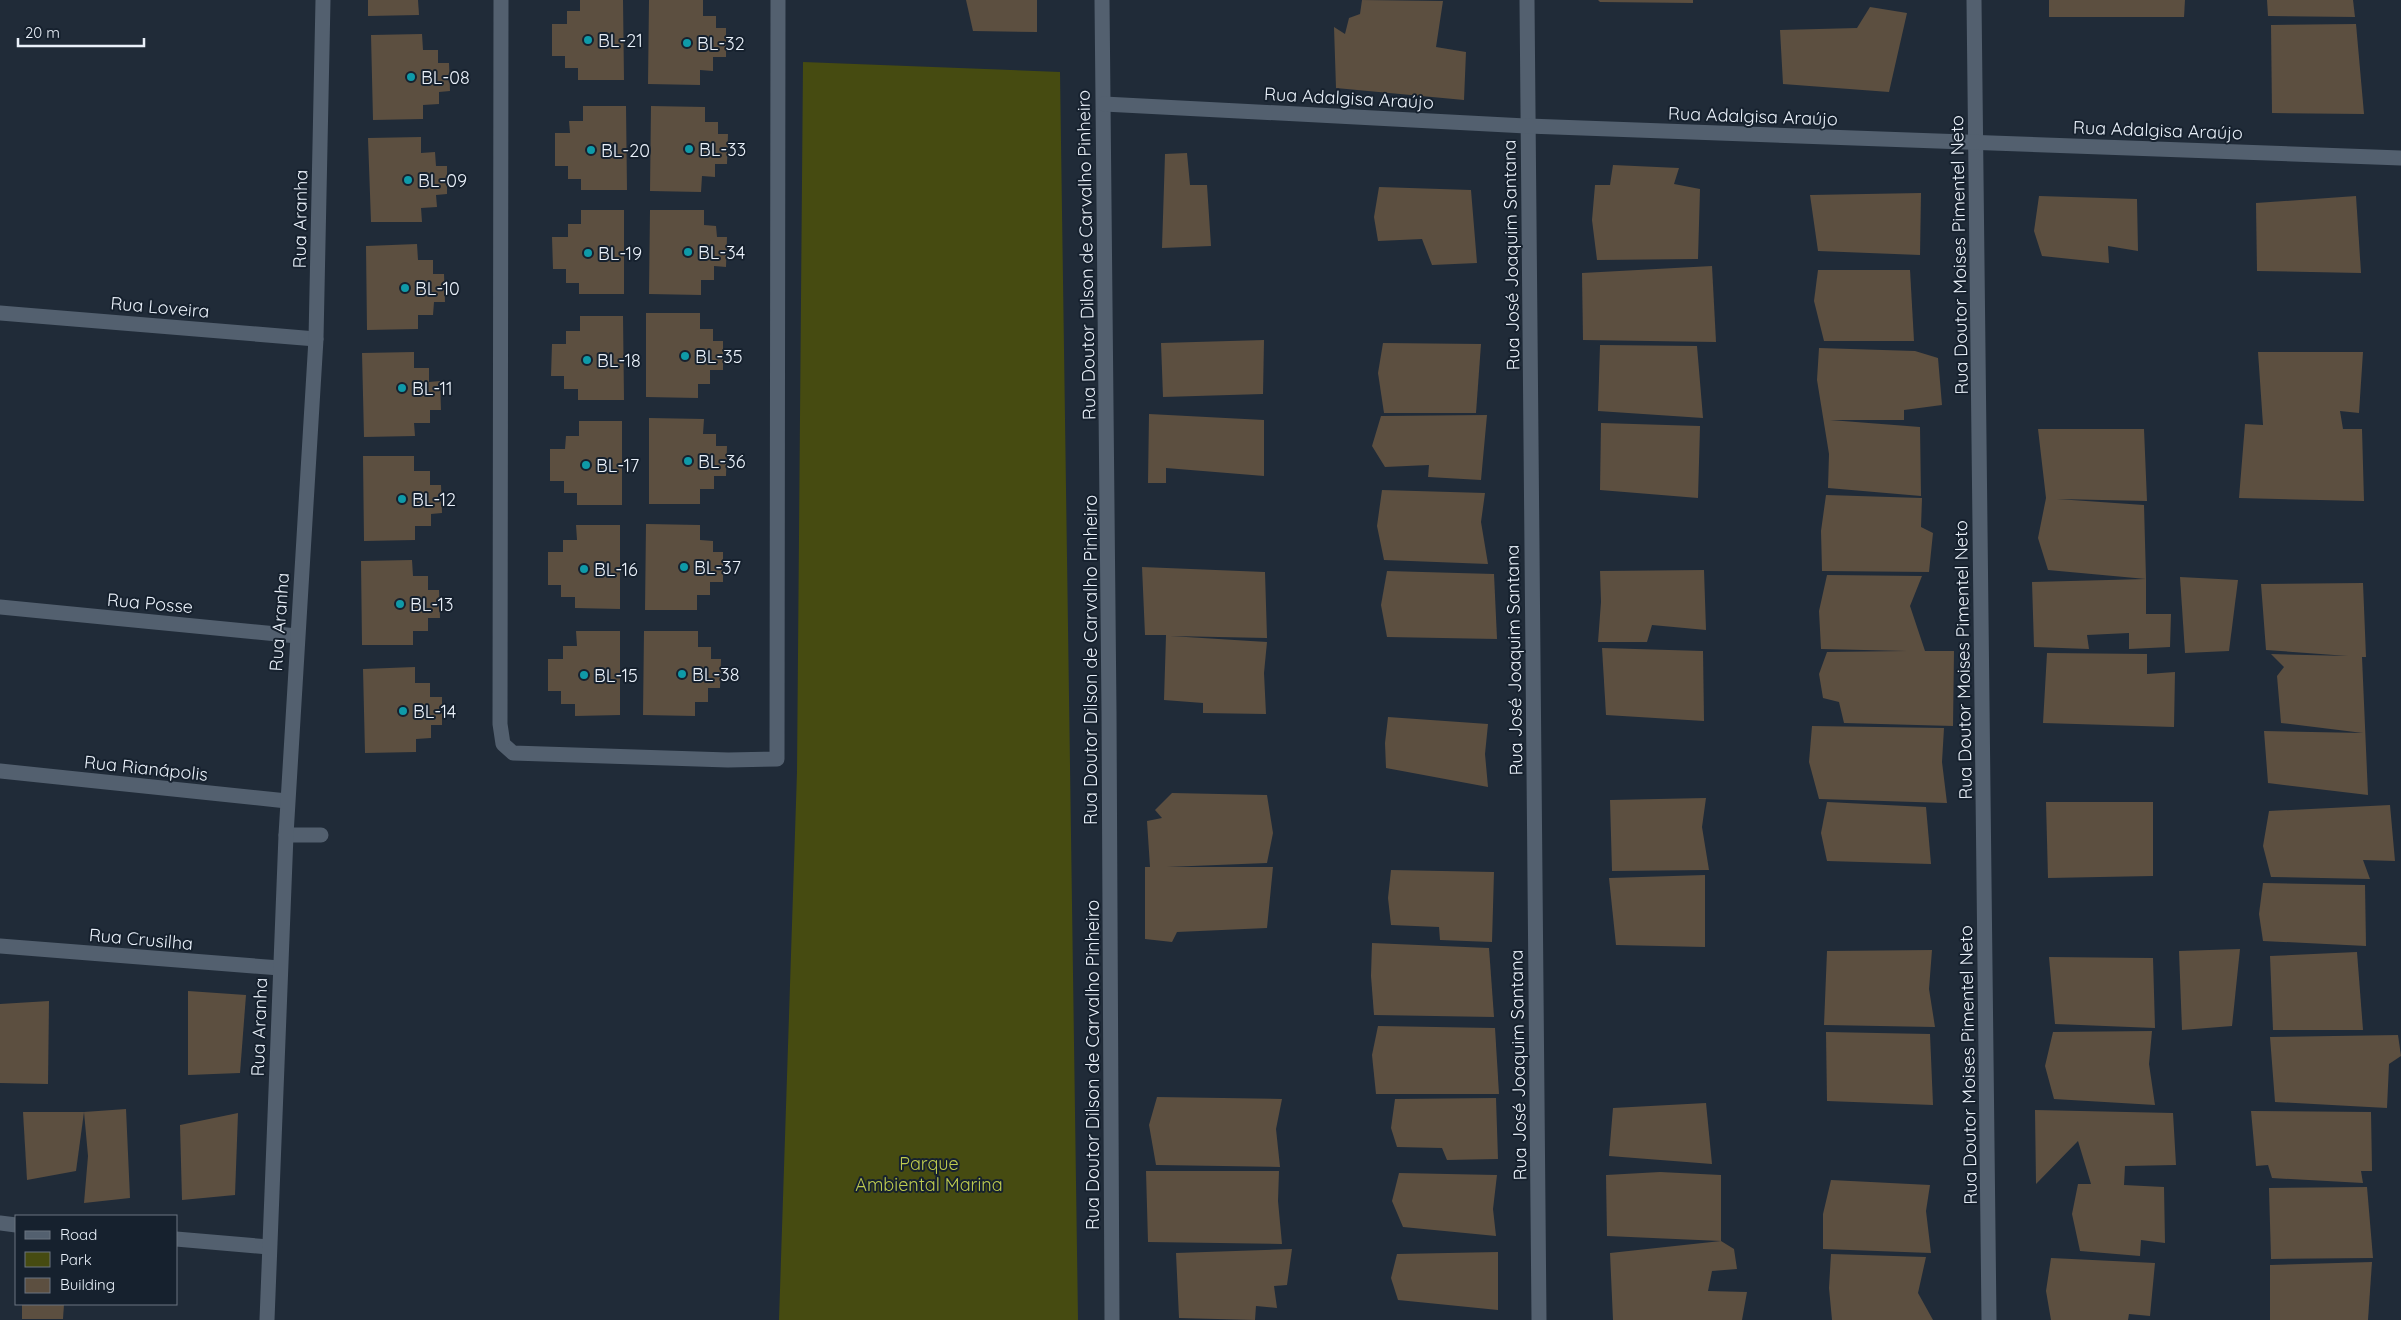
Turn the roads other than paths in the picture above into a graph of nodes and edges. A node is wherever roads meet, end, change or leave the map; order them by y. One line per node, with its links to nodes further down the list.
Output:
1 (322, 0): 12 (street, Rua Aranha)
2 (501, 0): 3 (street)
3 (778, 0)
4 (1102, 0): 7 (street, Rua Doutor Dilson de Carvalho Pinheiro)
5 (1527, 0): 8 (street, Rua José Joaquim Santana)
6 (1974, 0): 9 (street, Rua Doutor Moises Pimentel Neto)
7 (1104, 104): 8 (street, Rua Adalgisa Araújo); 26 (street, Rua Doutor Dilson de Carvalho Pinheiro)
8 (1528, 126): 9 (street, Rua Adalgisa Araújo); 27 (street, Rua José Joaquim Santana)
9 (1976, 143): 10 (street, Rua Adalgisa Araújo); 28 (street, Rua Doutor Moises Pimentel Neto)
10 (2401, 158)
11 (0, 313): 12 (street, Rua Loveira)
12 (316, 339): 14 (street, Rua Aranha)
13 (0, 607): 14 (street, Rua Posse)
14 (297, 636): 16 (street, Rua Aranha)
15 (0, 771): 16 (street, Rua Rianápolis)
16 (287, 801): 18 (street, Rua Aranha)
17 (321, 834): 18 (street)
18 (286, 835): 20 (street, Rua Aranha)
19 (0, 946): 20 (street, Rua Crusilha)
20 (280, 968): 24 (street, Rua Aranha)
21 (0, 1223): 22 (street)
22 (15, 1225)
23 (178, 1239): 24 (street)
24 (269, 1247): 25 (street, Rua Aranha)
25 (267, 1320)
26 (1112, 1320)
27 (1539, 1320)
28 (1989, 1320)

